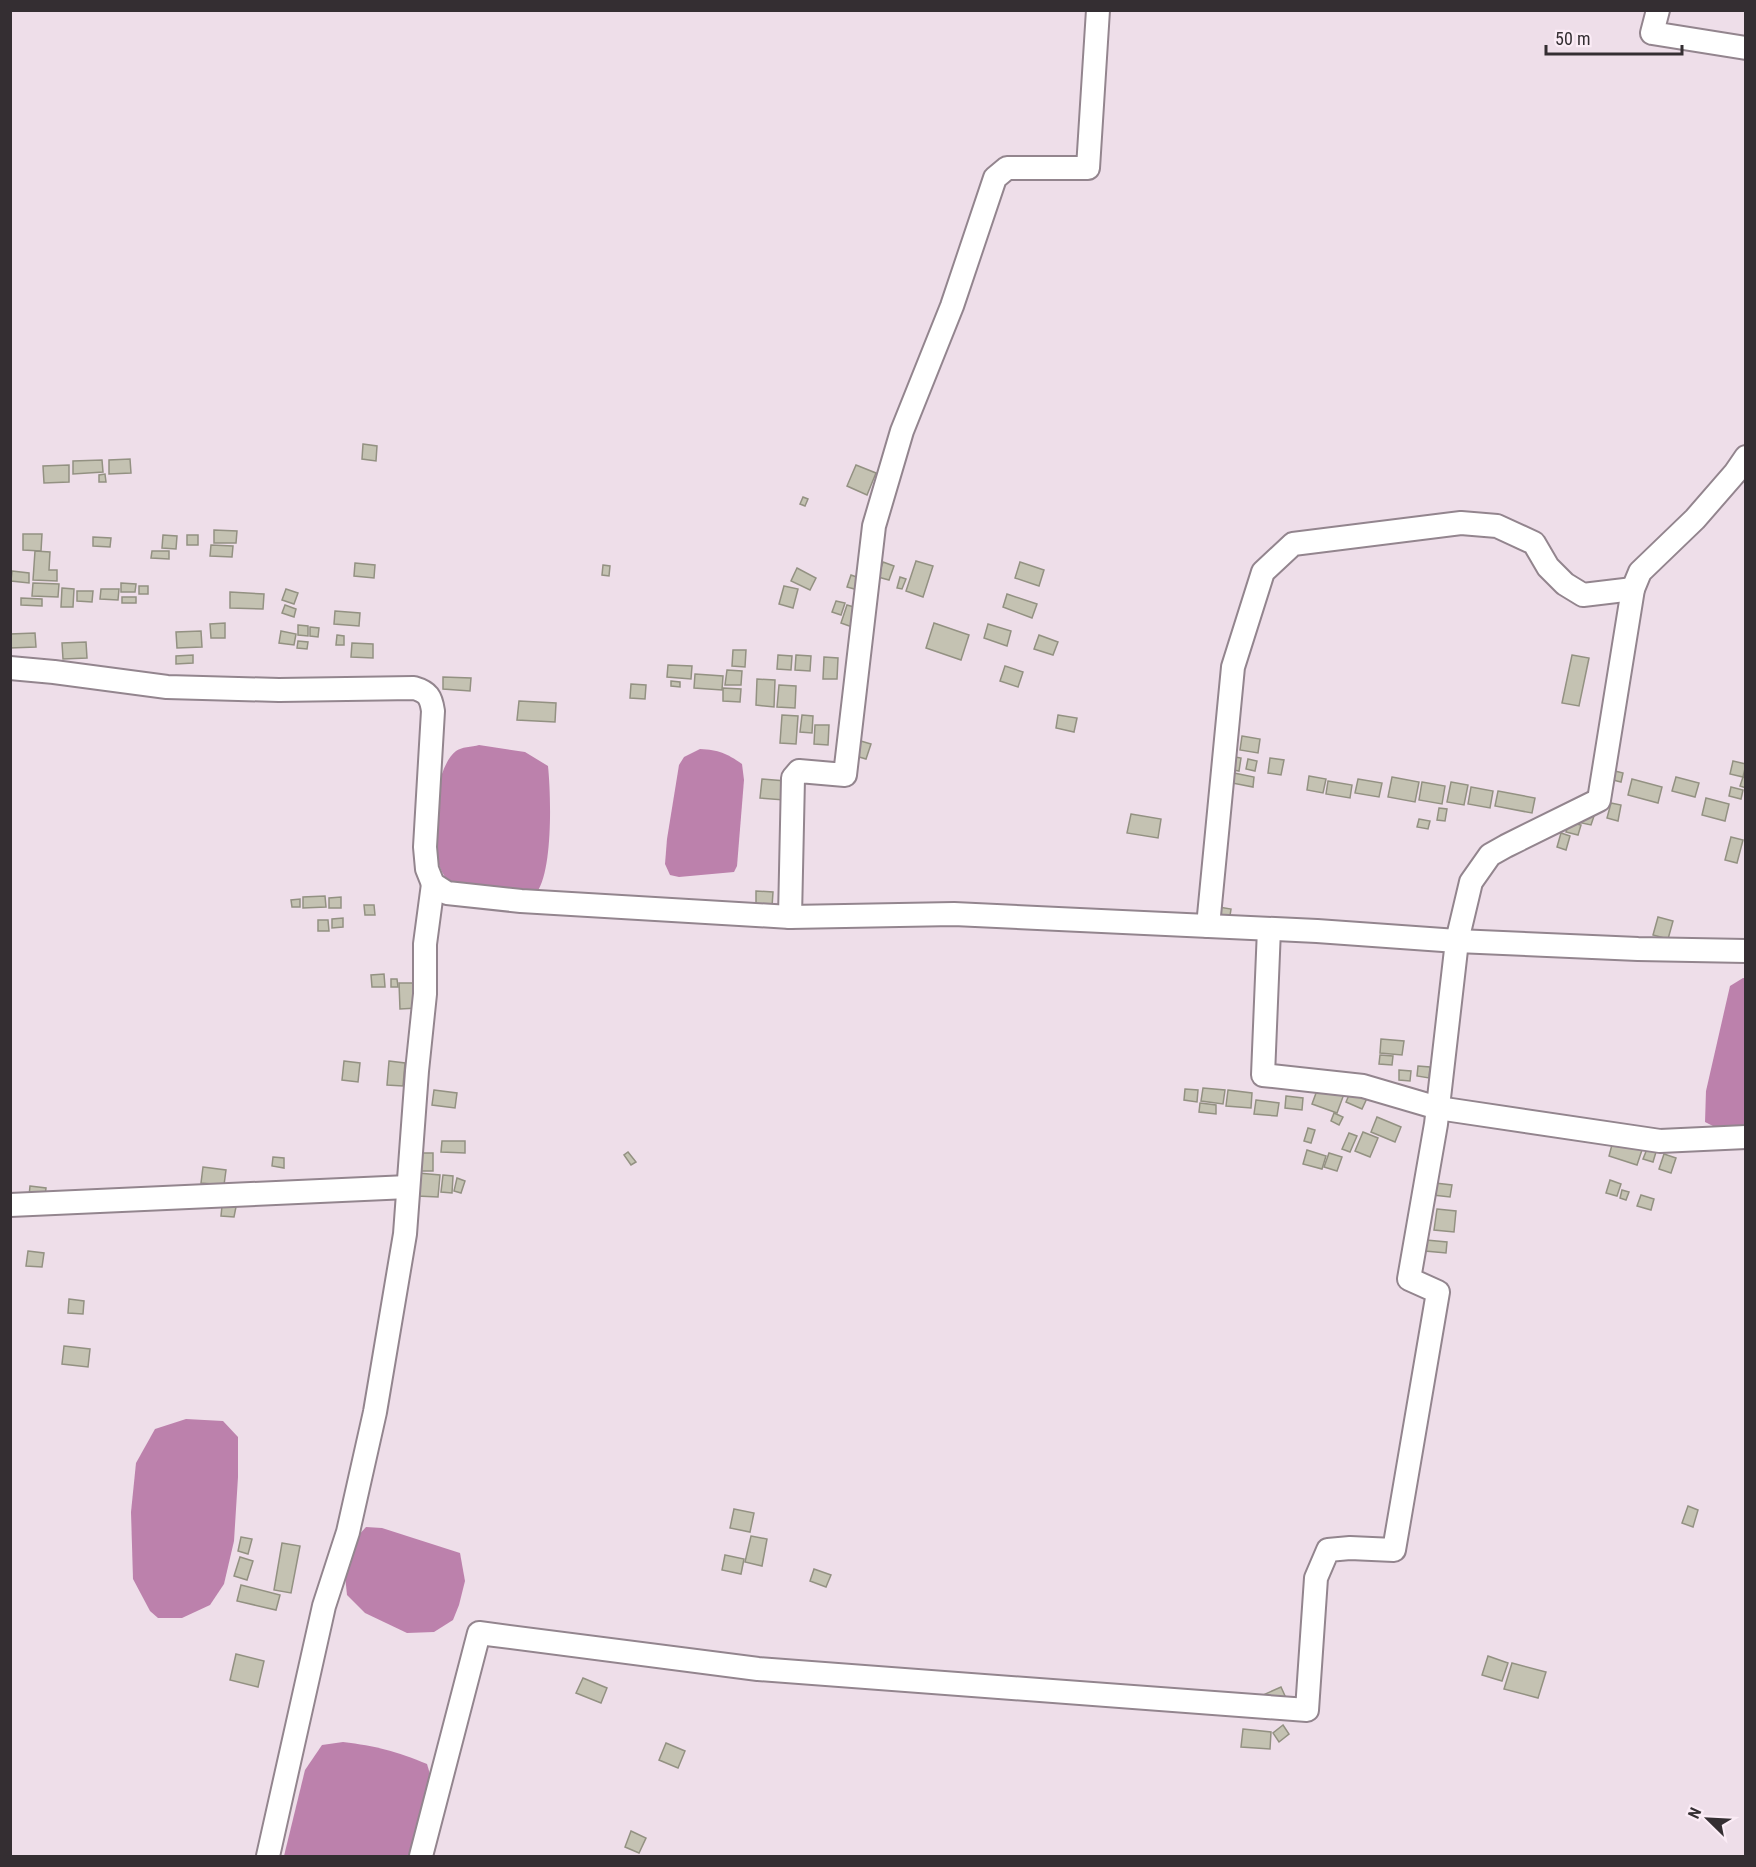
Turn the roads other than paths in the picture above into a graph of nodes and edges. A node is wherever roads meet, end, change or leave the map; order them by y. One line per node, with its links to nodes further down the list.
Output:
1 (1098, 10): 8 (street)
2 (1658, 10): 3 (street)
3 (1746, 48)
4 (1746, 457): 5 (street)
5 (1633, 589): 9 (street); 11 (street)
6 (10, 668): 7 (street)
7 (433, 884): 8 (street); 15 (street)
8 (790, 917): 9 (street)
9 (1208, 926): 10 (street)
10 (1269, 929): 11 (street); 13 (street)
11 (1457, 941): 12 (street); 13 (street)
12 (1746, 951)
13 (1438, 1108): 14 (street); 18 (street)
14 (1746, 1137)
15 (408, 1187): 16 (street); 17 (street)
16 (10, 1205)
17 (268, 1857)
18 (421, 1857)

